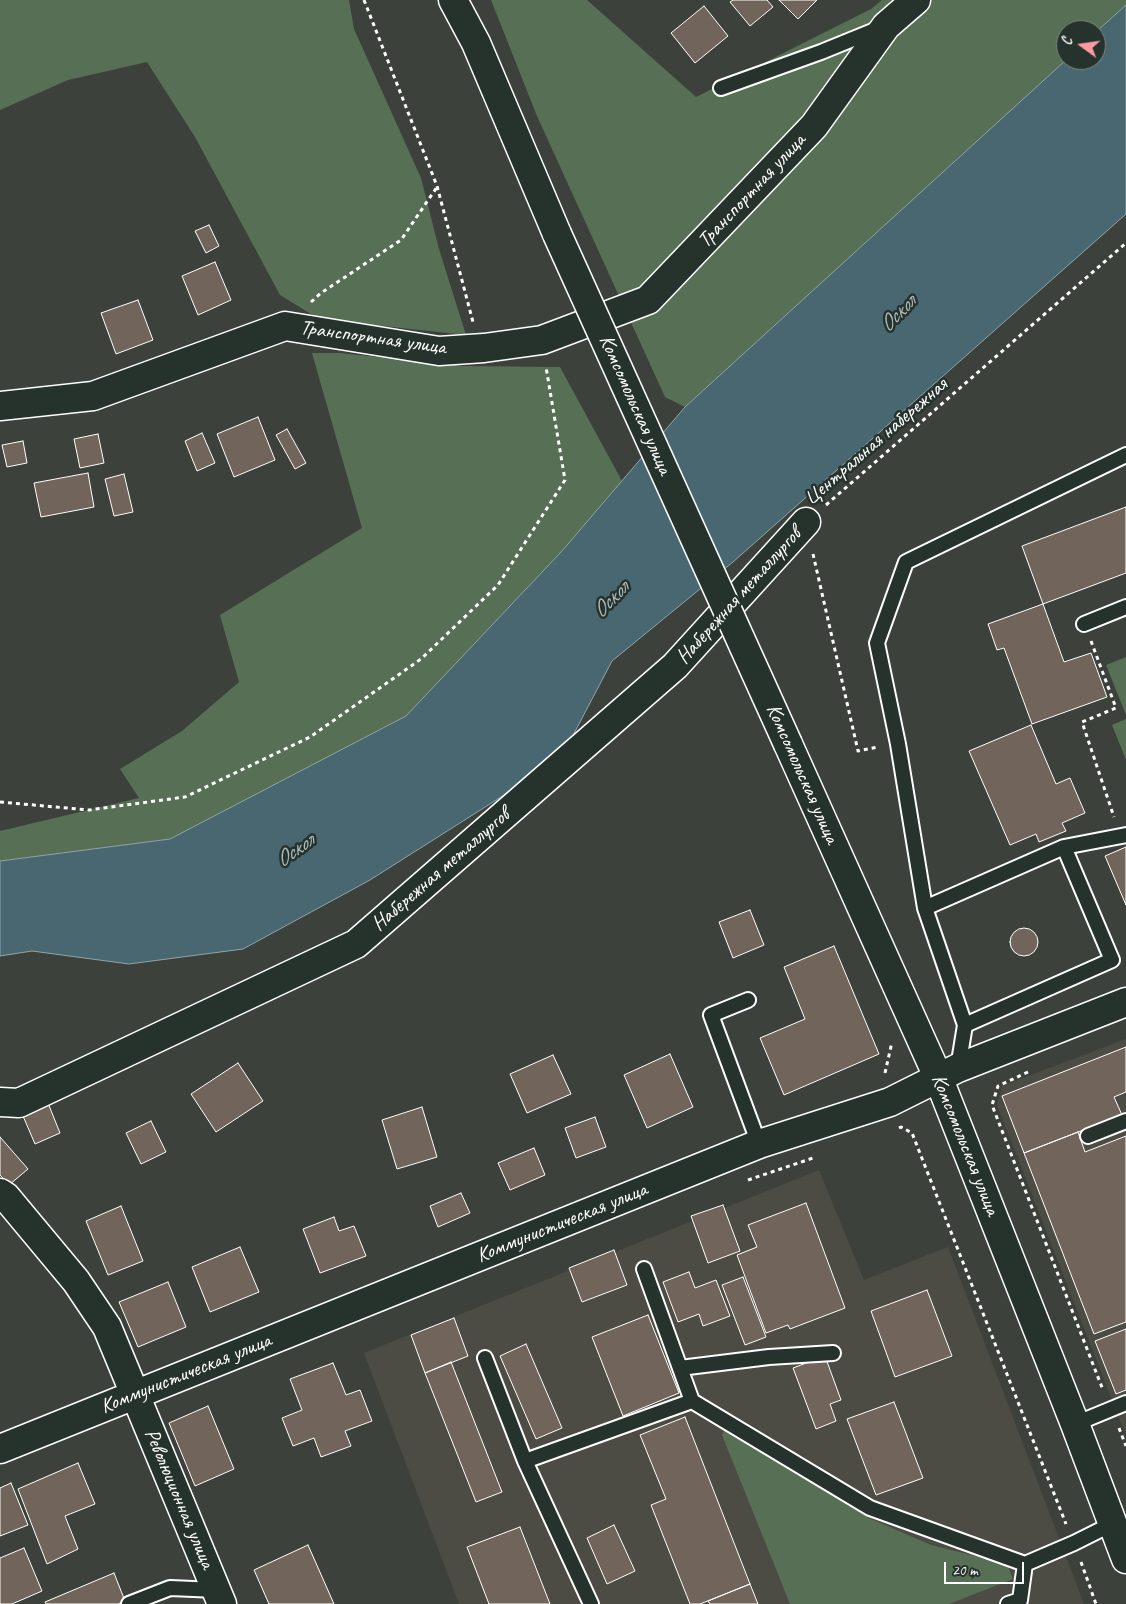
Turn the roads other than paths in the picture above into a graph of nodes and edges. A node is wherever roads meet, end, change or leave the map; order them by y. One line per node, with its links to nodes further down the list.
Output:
1 (453, 0): 16 (street, Комсомольская улица, bridge)
2 (916, 0): 3 (street, Транспортная улица)
3 (886, 26): 4 (lane); 5 (street, Транспортная улица)
4 (721, 88)
5 (0, 406)
6 (1126, 455): 12 (lane)
7 (806, 522): 17 (street, Набережная металлургов)
8 (1126, 607): 9 (lane)
9 (1084, 624)
10 (1123, 836): 11 (lane)
11 (1064, 847): 12 (lane); 15 (lane)
12 (925, 908): 15 (lane)
13 (748, 1000): 20 (lane)
14 (1124, 1004): 16 (street, Коммунистическая улица)
15 (965, 1026): 16 (lane)
16 (948, 1073): 20 (street, Коммунистическая улица); 29 (street, Комсомольская улица)
17 (0, 1102)
18 (1126, 1121): 19 (lane)
19 (1088, 1136)
20 (759, 1144): 26 (street, Коммунистическая улица)
21 (0, 1193): 26 (street, Революционная улица)
22 (644, 1269): 25 (lane)
23 (833, 1353): 25 (lane)
24 (484, 1358): 31 (lane)
25 (680, 1368): 27 (lane)
26 (135, 1394): 30 (street, Коммунистическая улица); 35 (street, Революционная улица)
27 (692, 1401): 31 (lane); 34 (lane)
28 (1126, 1403): 29 (lane)
29 (1075, 1424): 32 (street, Комсомольская улица)
30 (0, 1449)
31 (525, 1461): 37 (lane)
32 (1112, 1524): 33 (street, Комсомольская улица); 34 (lane)
33 (1126, 1559)
34 (1025, 1564): 38 (lane)
35 (220, 1597): 36 (lane)
36 (129, 1604)
37 (592, 1604)
38 (1008, 1604)

